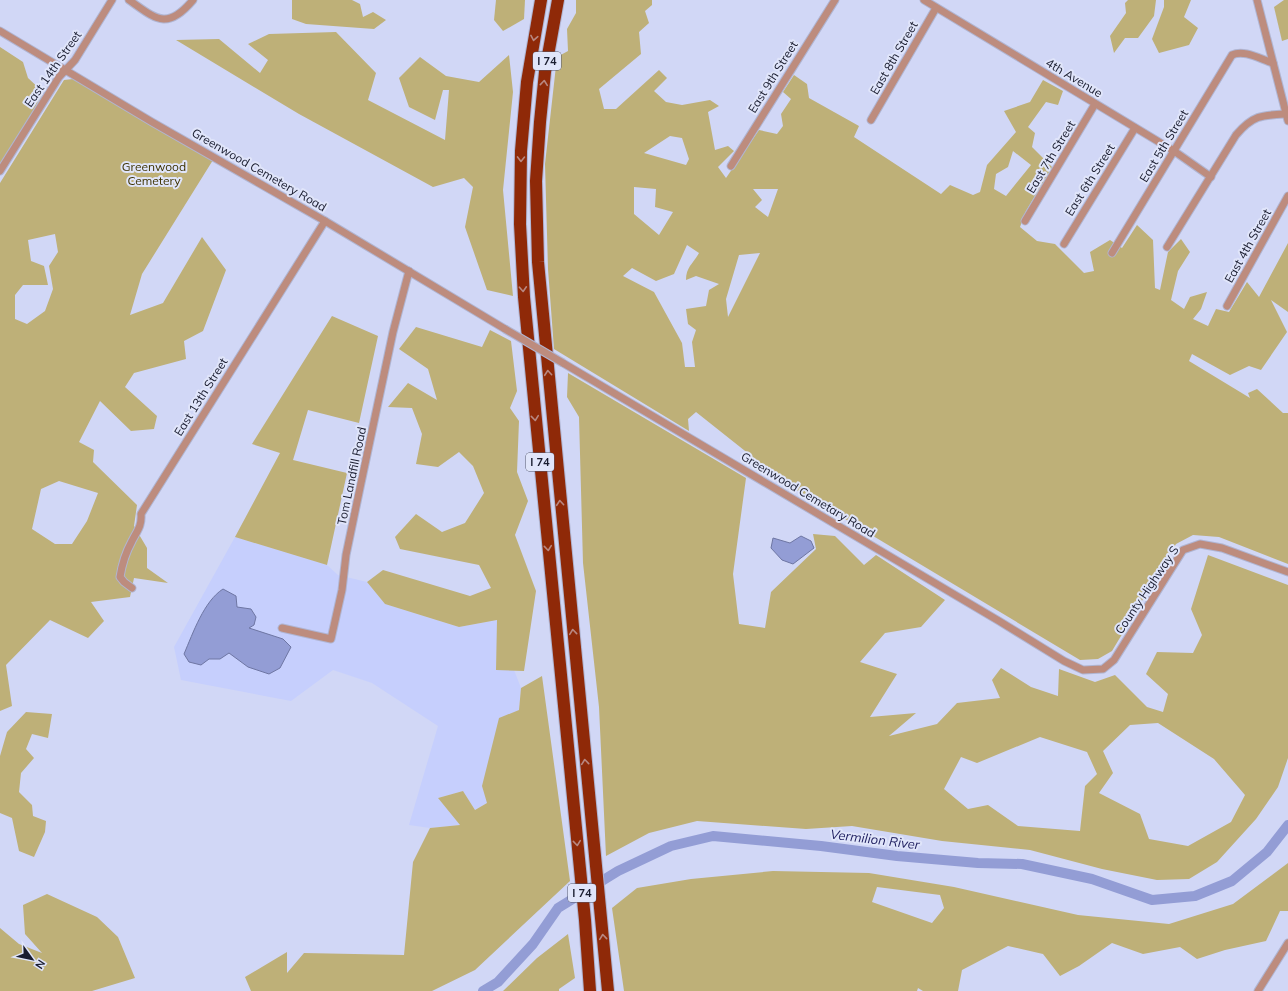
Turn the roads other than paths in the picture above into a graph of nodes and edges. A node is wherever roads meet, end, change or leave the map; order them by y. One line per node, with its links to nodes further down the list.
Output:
1 (112, 0): 12 (street, East 14th Street)
2 (129, 0): 3 (street)
3 (193, 0)
4 (541, 0): 35 (highway, I 74, one-way to 35)
5 (558, 0): 36 (highway, I 74, one-way to 5)
6 (834, 0): 18 (street, East 9th Street)
7 (924, 0): 9 (street, 4th Avenue)
8 (1257, 0): 11 (street)
9 (936, 8): 13 (street, 4th Avenue); 15 (street, East 8th Street)
10 (0, 31): 12 (street, Greenwood Cemetery Road)
11 (1273, 63): 14 (street); 17 (street, East 5th Street)
12 (66, 70): 19 (street, East 14th Street); 22 (street, Greenwood Cemetery Road)
13 (1095, 104): 16 (street, 4th Avenue); 23 (street, East 7th Street)
14 (1287, 118): 20 (street)
15 (871, 120)
16 (1135, 128): 17 (street, 4th Avenue); 24 (street, East 6th Street)
17 (1174, 151): 20 (street, 4th Avenue); 26 (street, East 5th Street)
18 (731, 166)
19 (0, 171)
20 (1211, 177): 25 (street)
21 (1288, 196): 28 (street, East 4th Street)
22 (325, 221): 27 (street, Greenwood Cemetery Road); 31 (street, East 13th Street)
23 (1025, 221)
24 (1064, 244)
25 (1167, 247)
26 (1112, 253)
27 (409, 271): 29 (street, Greenwood Cemetery Road); 32 (street, Tom Landfill Road)
28 (1227, 306)
29 (505, 329): 33 (street, Greenwood Cemetary Road, bridge)
30 (1288, 572): 33 (street, County Highway S)
31 (132, 588)
32 (282, 628)
33 (1102, 669)
34 (1288, 943): 37 (street)
35 (587, 987)
36 (609, 991)
37 (1258, 991)

